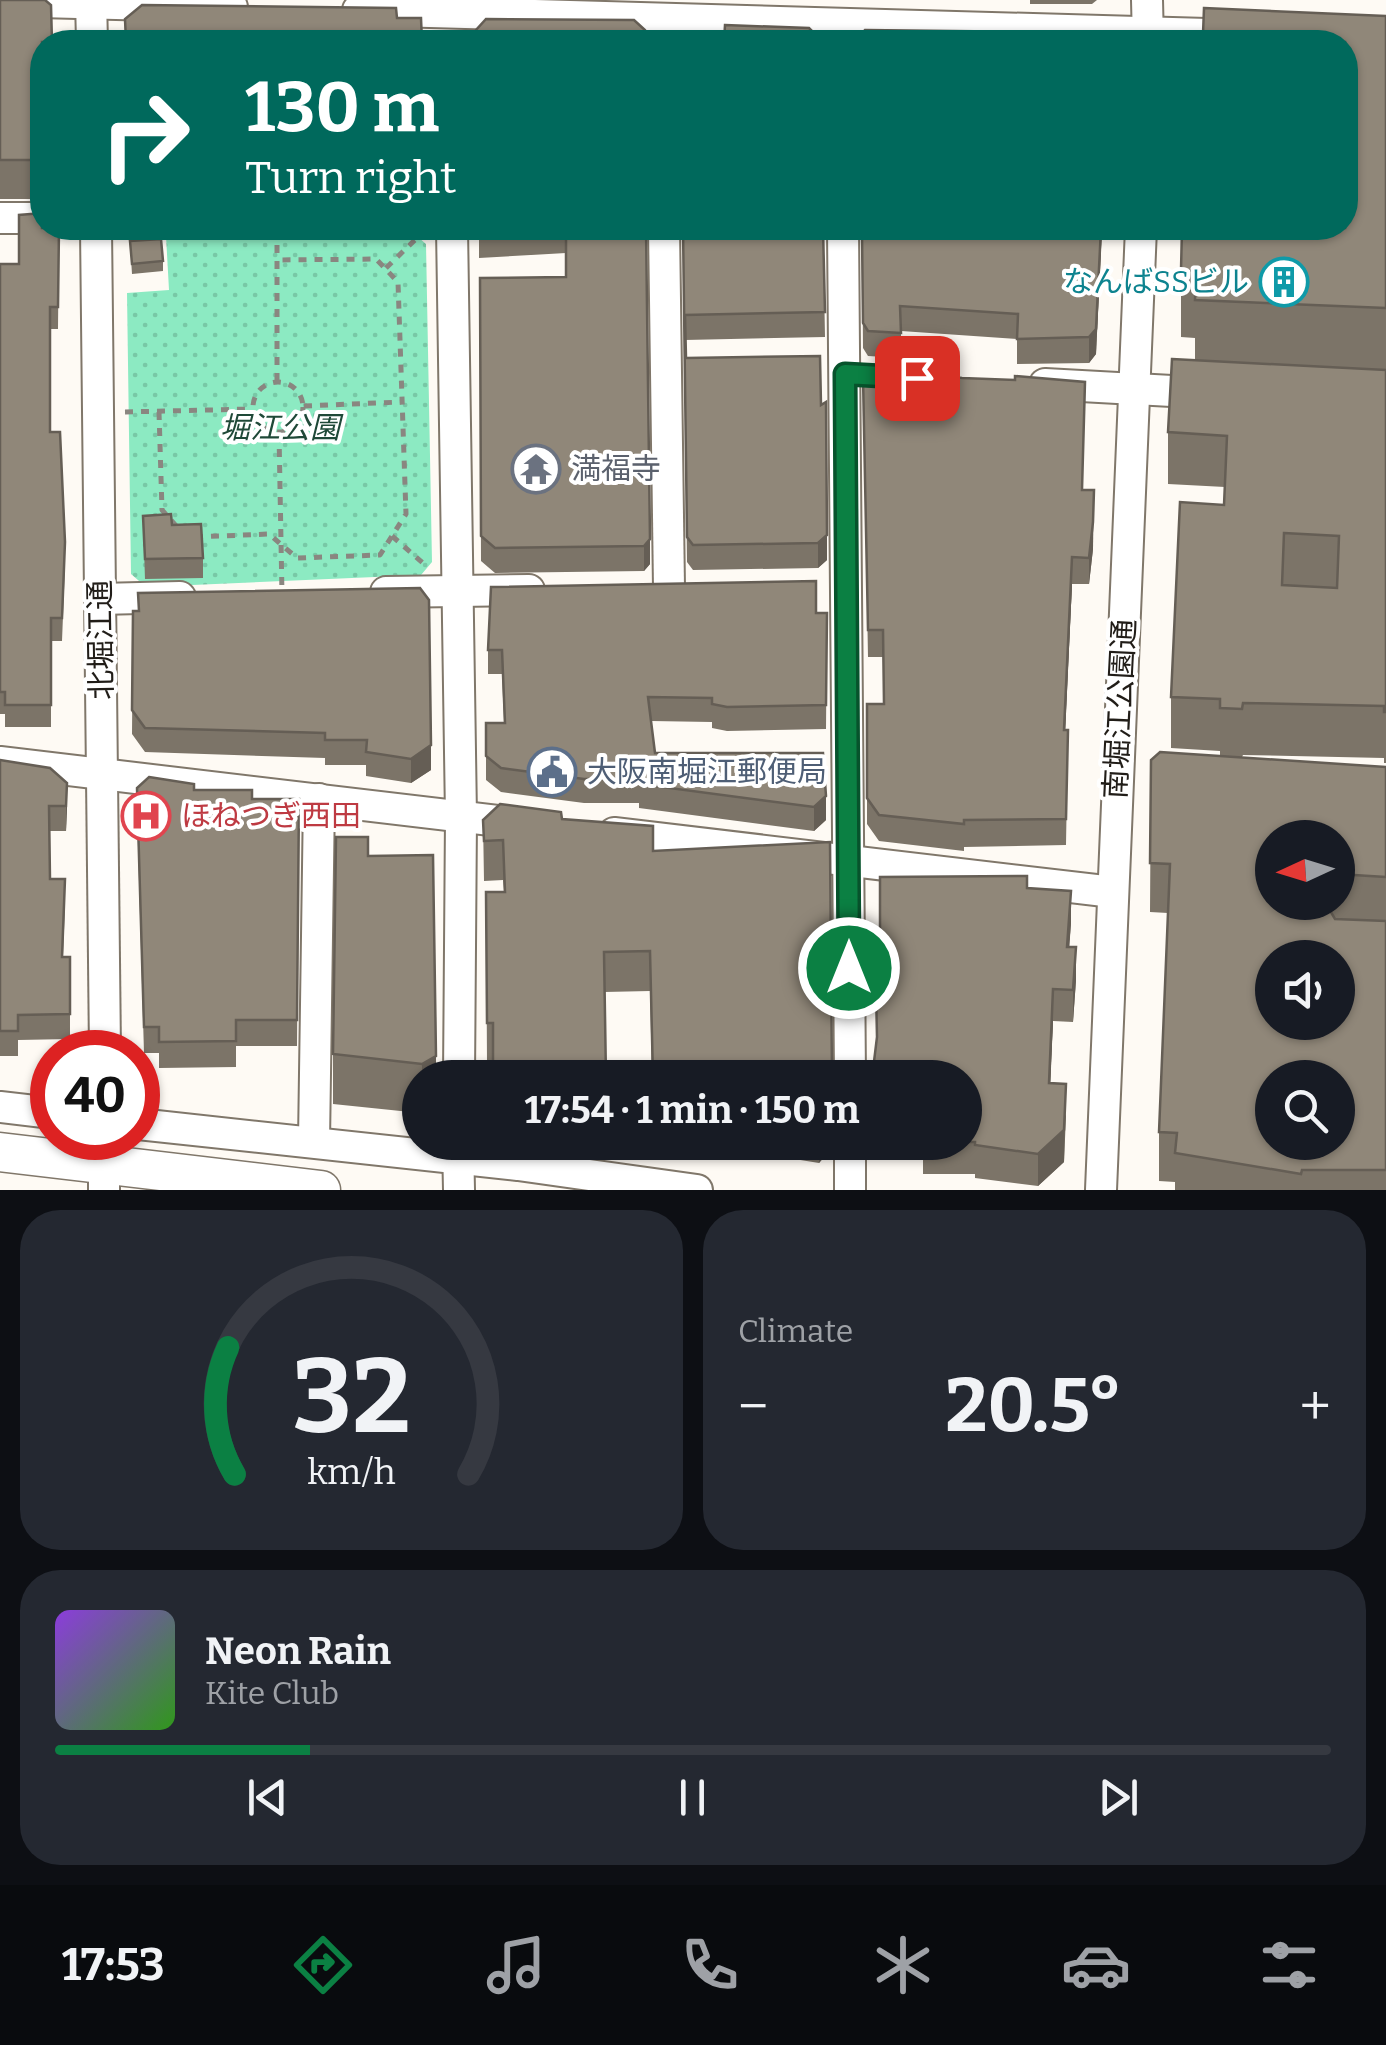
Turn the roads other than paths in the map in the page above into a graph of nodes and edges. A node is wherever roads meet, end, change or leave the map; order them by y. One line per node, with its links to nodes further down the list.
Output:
1 (0, 0): 3 (street)
2 (1147, 0): 11 (street)
3 (91, 2): 4 (street); 9 (street)
4 (253, 7)
5 (331, 9): 6 (street)
6 (450, 18): 7 (street)
7 (661, 21): 8 (street)
8 (840, 22): 10 (street)
9 (92, 30)
10 (994, 30)
11 (1148, 30)
12 (0, 218): 13 (street)
13 (30, 218)
14 (96, 240): 33 (street, 北堀江通)
15 (438, 240): 30 (street)
16 (664, 240): 27 (street)
17 (843, 240): 19 (street)
18 (1140, 240): 22 (street, 南堀江公園通)
19 (845, 374): 20 (street); 24 (street)
20 (884, 376)
21 (1019, 383): 22 (street)
22 (1134, 389): 23 (street); 36 (street, 南堀江公園通)
23 (1231, 394)
24 (848, 586): 25 (street); 40 (street)
25 (808, 587)
26 (630, 588): 27 (street)
27 (668, 588): 28 (street)
28 (708, 588)
29 (553, 589): 30 (street)
30 (457, 590): 31 (street); 39 (street)
31 (360, 593)
32 (203, 596): 33 (street)
33 (100, 599): 35 (street, 北堀江通)
34 (0, 762): 35 (street)
35 (104, 774): 38 (street); 42 (street, 北堀江通)
36 (1116, 778): 37 (street); 41 (street, 南堀江公園通)
37 (1155, 780)
38 (319, 800): 39 (street); 48 (street)
39 (461, 817): 40 (street); 43 (street)
40 (849, 858): 41 (street); 44 (street)
41 (1112, 892): 59 (street, 南堀江公園通)
42 (104, 1030)
43 (459, 1060)
44 (850, 1060)
45 (0, 1106): 46 (street)
46 (30, 1111)
47 (160, 1126): 48 (street)
48 (314, 1142): 49 (street)
49 (402, 1147)
50 (0, 1152): 54 (main road)
51 (458, 1160): 56 (street)
52 (518, 1160): 57 (street)
53 (850, 1160): 58 (street)
54 (104, 1164): 55 (main road)
55 (321, 1190)
56 (459, 1190)
57 (697, 1190)
58 (850, 1190)
59 (1101, 1190)

